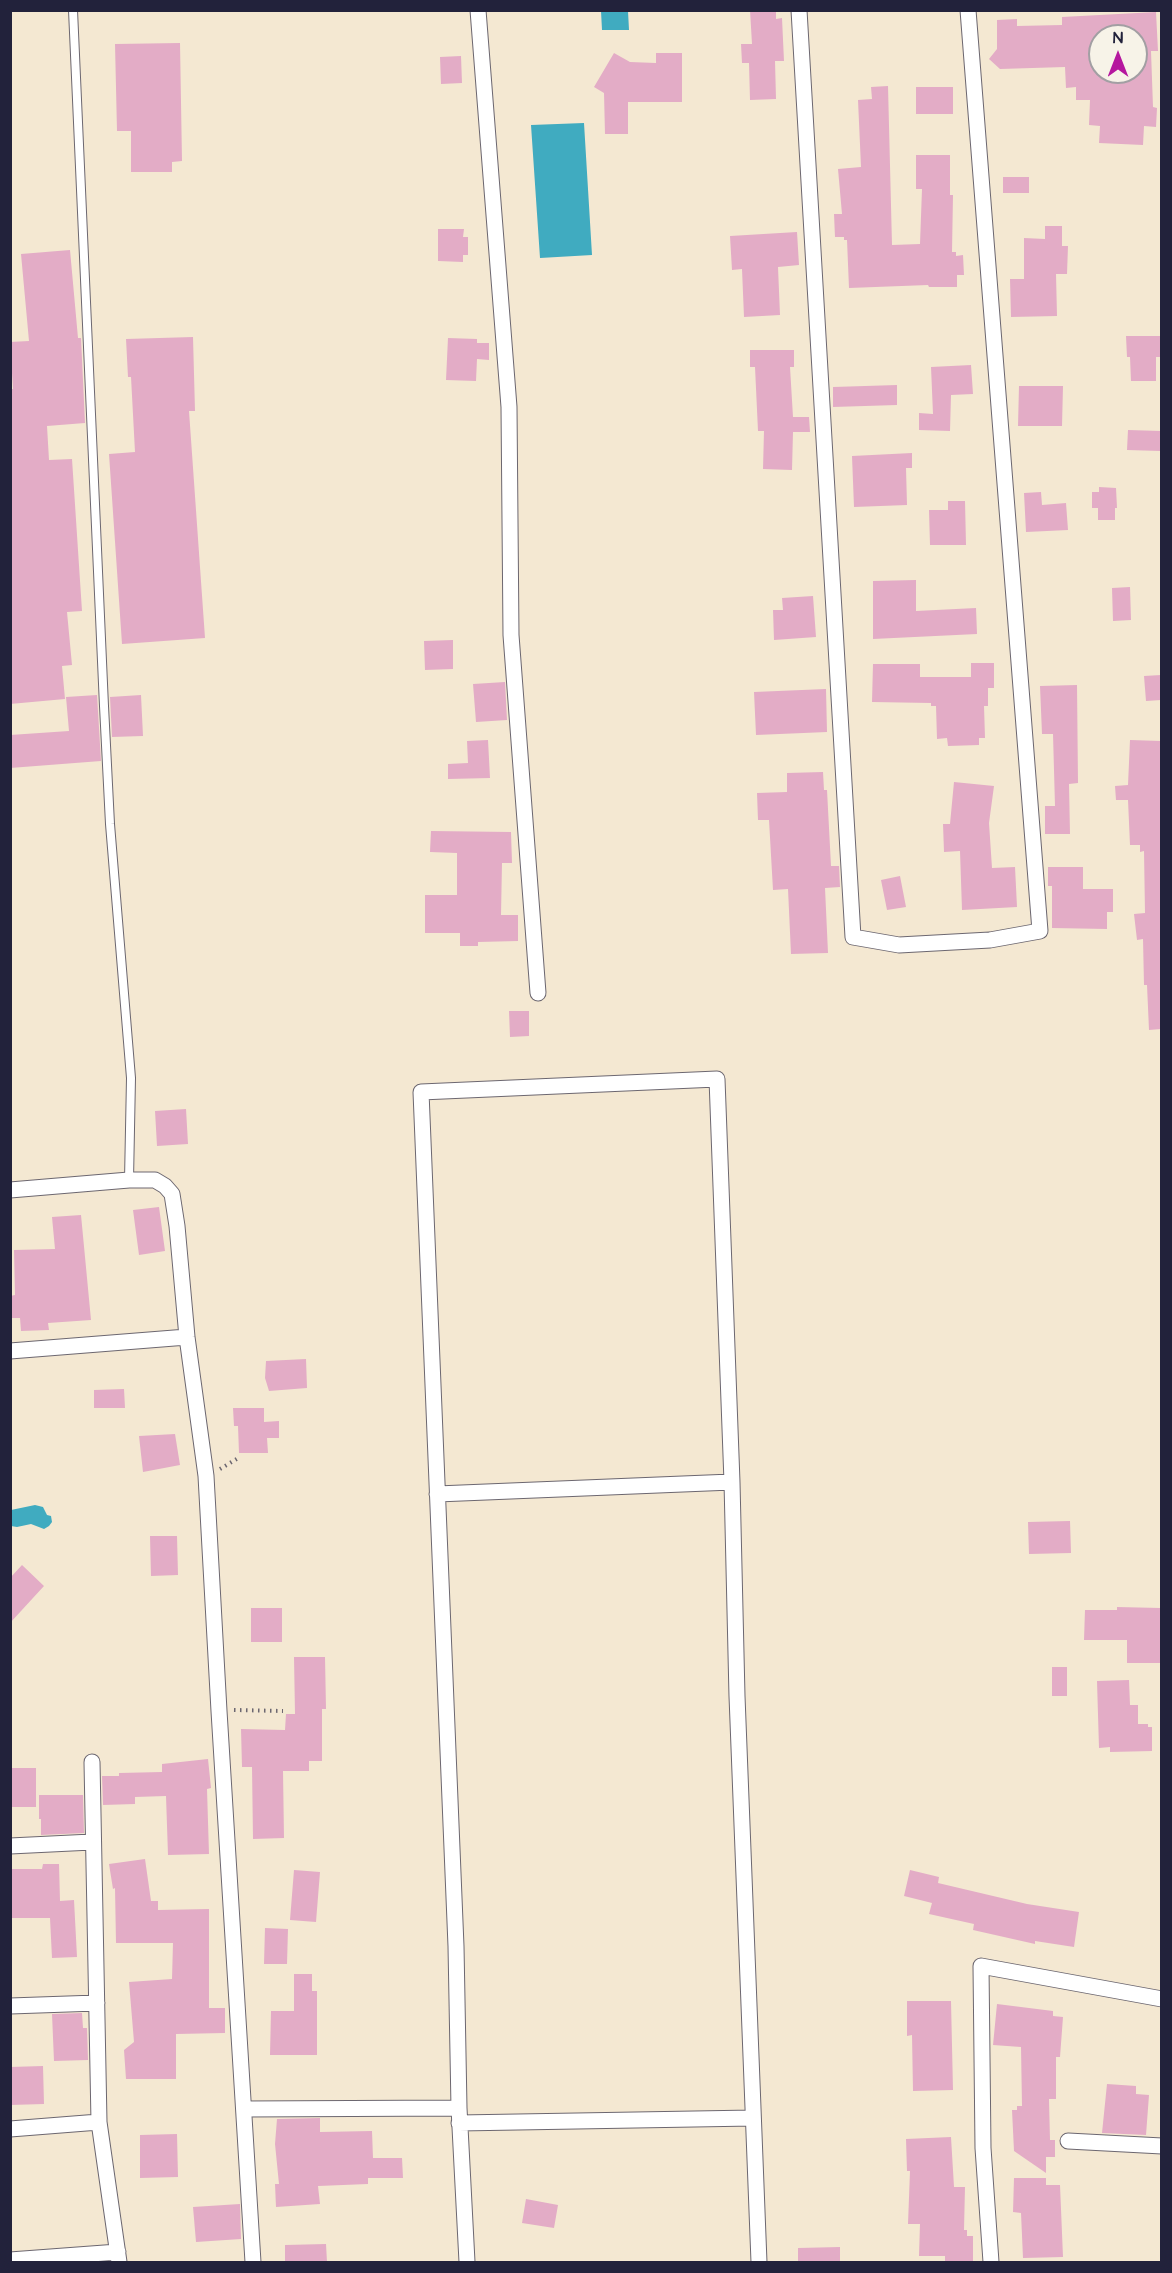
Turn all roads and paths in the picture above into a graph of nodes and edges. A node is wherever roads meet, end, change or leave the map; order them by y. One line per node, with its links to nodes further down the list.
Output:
1 (73, 10): 6 (lane)
2 (477, 10): 5 (street)
3 (800, 10): 4 (street)
4 (968, 10)
5 (538, 993)
6 (129, 1180): 7 (street); 8 (street)
7 (10, 1190)
8 (186, 1337): 9 (street); 12 (street)
9 (10, 1351)
10 (732, 1482): 11 (street); 11 (street); 22 (street)
11 (437, 1494): 21 (street)
12 (219, 1711): 13 (path); 20 (street)
13 (283, 1711)
14 (92, 1762): 15 (street)
15 (92, 1842): 16 (street); 18 (street)
16 (10, 1846)
17 (1161, 1999): 32 (street)
18 (97, 2003): 19 (street); 23 (street)
19 (10, 2006)
20 (244, 2109): 21 (street); 29 (street)
21 (459, 2116): 22 (street); 30 (street)
22 (753, 2118): 31 (street)
23 (99, 2122): 24 (street); 27 (street)
24 (10, 2129)
25 (1068, 2141): 26 (street)
26 (1161, 2146)
27 (118, 2257): 28 (street)
28 (10, 2260)
29 (253, 2262)
30 (467, 2262)
31 (759, 2262)
32 (991, 2262)

